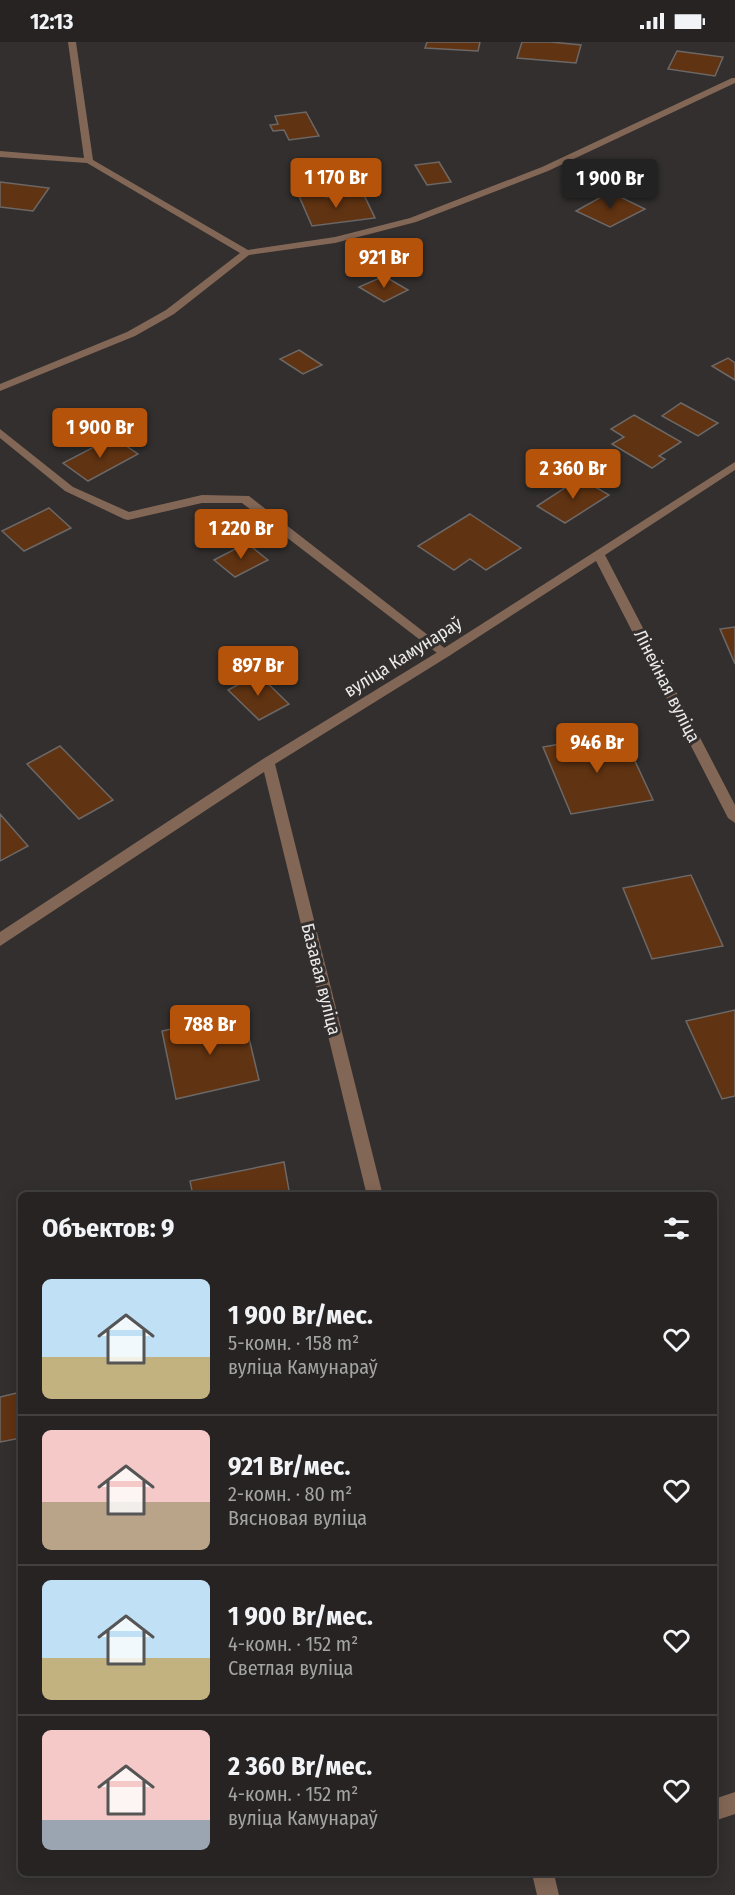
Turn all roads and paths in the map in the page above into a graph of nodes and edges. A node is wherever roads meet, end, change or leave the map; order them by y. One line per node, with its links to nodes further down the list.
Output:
1 (72, 42): 4 (street)
2 (735, 80): 5 (street)
3 (0, 154): 4 (street)
4 (89, 161): 5 (street)
5 (246, 253): 6 (street)
6 (0, 388)
7 (0, 432): 10 (street)
8 (735, 465): 9 (street, вуліца Камунараў)
9 (598, 554): 10 (street, вуліца Камунараў); 12 (street, Лінейная вуліца)
10 (445, 652): 11 (street, вуліца Камунараў)
11 (268, 762): 13 (street, вуліца Камунараў); 14 (street, Базавая вуліца)
12 (735, 818)
13 (0, 940)
14 (374, 1192)
15 (735, 1803): 16 (street)
16 (717, 1809)
17 (543, 1876): 18 (street)
18 (548, 1895)

